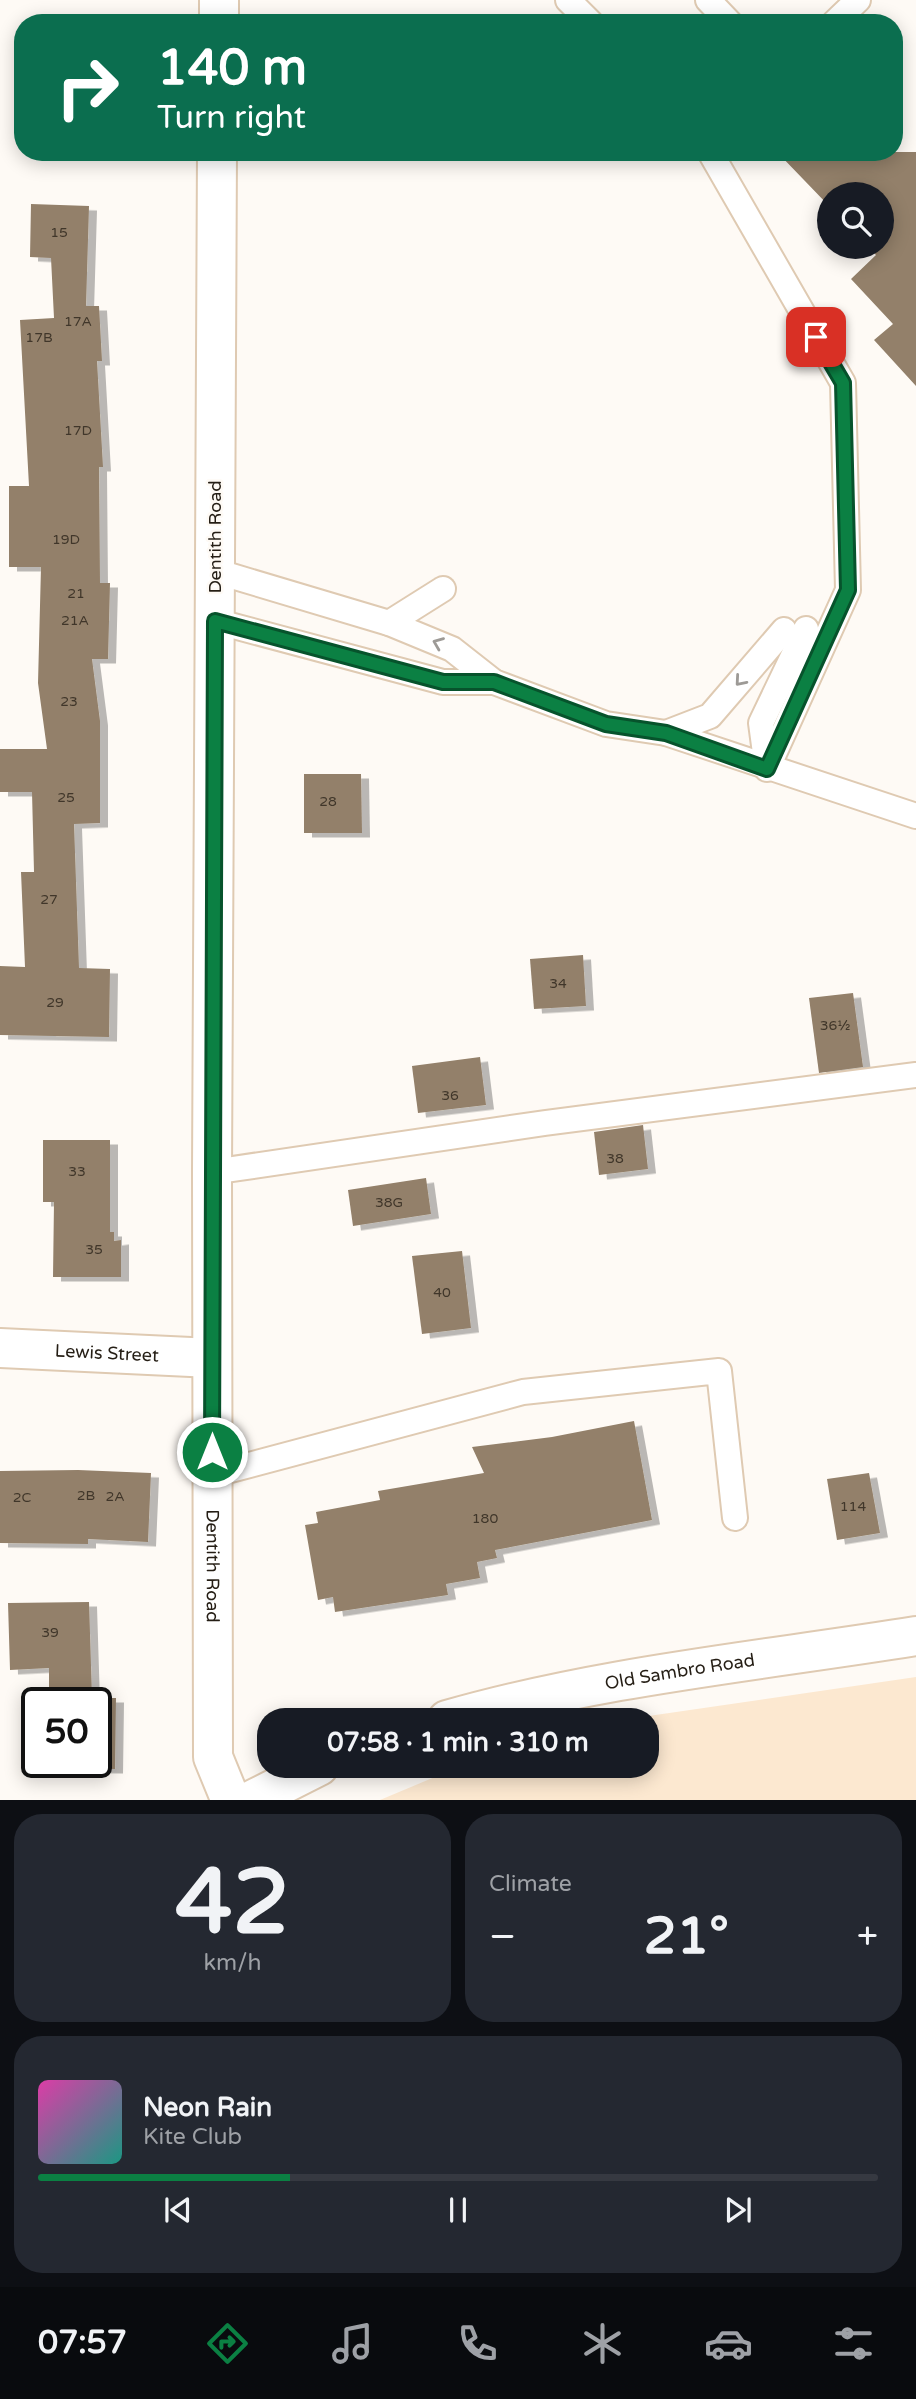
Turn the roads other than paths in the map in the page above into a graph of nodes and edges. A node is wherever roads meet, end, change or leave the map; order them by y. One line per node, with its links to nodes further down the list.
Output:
1 (568, 0): 4 (lane)
2 (708, 0): 5 (lane)
3 (858, 0): 6 (lane)
4 (582, 14)
5 (721, 14)
6 (843, 14)
7 (217, 161): 9 (main road, Dentith Road)
8 (715, 161): 13 (lane)
9 (215, 571): 11 (main road, Dentith Road); 12 (lane)
10 (443, 589): 12 (lane)
11 (215, 621): 14 (lane); 19 (main road, Dentith Road)
12 (389, 623): 14 (lane, one-way to 12)
13 (807, 629): 15 (lane, one-way to 15); 16 (lane)
14 (494, 682): 15 (lane)
15 (666, 733): 16 (lane)
16 (767, 769): 17 (lane)
17 (916, 816)
18 (916, 1075): 19 (lane)
19 (212, 1172): 21 (main road, Dentith Road)
20 (0, 1348): 21 (main road, Lewis Street)
21 (212, 1358): 22 (main road, Dentith Road)
22 (212, 1475): 23 (lane); 27 (main road, Dentith Road)
23 (735, 1518)
24 (916, 1636): 25 (main road, Old Sambro Road)
25 (491, 1708)
26 (295, 1778): 28 (main road)
27 (231, 1800)
28 (252, 1800)

